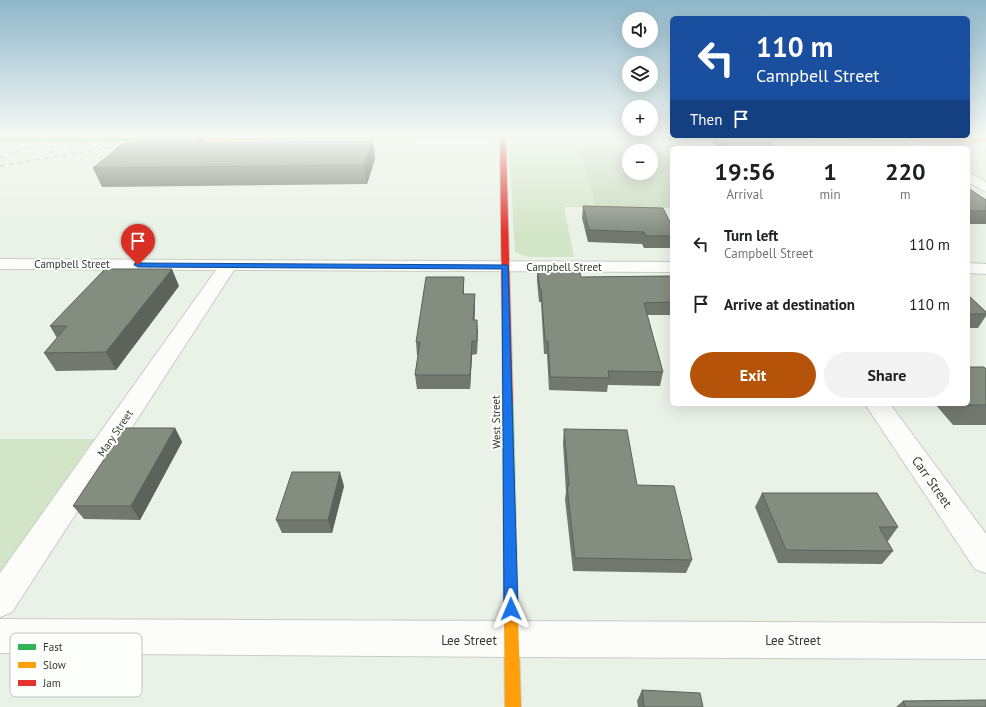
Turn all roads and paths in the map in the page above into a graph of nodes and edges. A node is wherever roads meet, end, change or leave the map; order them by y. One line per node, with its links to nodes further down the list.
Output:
1 (504, 168): 6 (main road, West Street)
2 (970, 177): 3 (street)
3 (986, 188)
4 (0, 264): 5 (street, Campbell Street)
5 (229, 265): 6 (street, Campbell Street); 12 (street, Mary Street)
6 (506, 266): 7 (street, Campbell Street); 16 (main road, West Street)
7 (670, 267)
8 (970, 268): 9 (street)
9 (986, 268)
10 (878, 406): 11 (street, Carr Street)
11 (986, 559)
12 (0, 601)
13 (0, 636): 14 (street, Lee Street)
14 (10, 636)
15 (142, 637): 16 (street, Lee Street)
16 (512, 640): 17 (street, Lee Street); 18 (main road, West Street)
17 (986, 641)
18 (513, 707)

